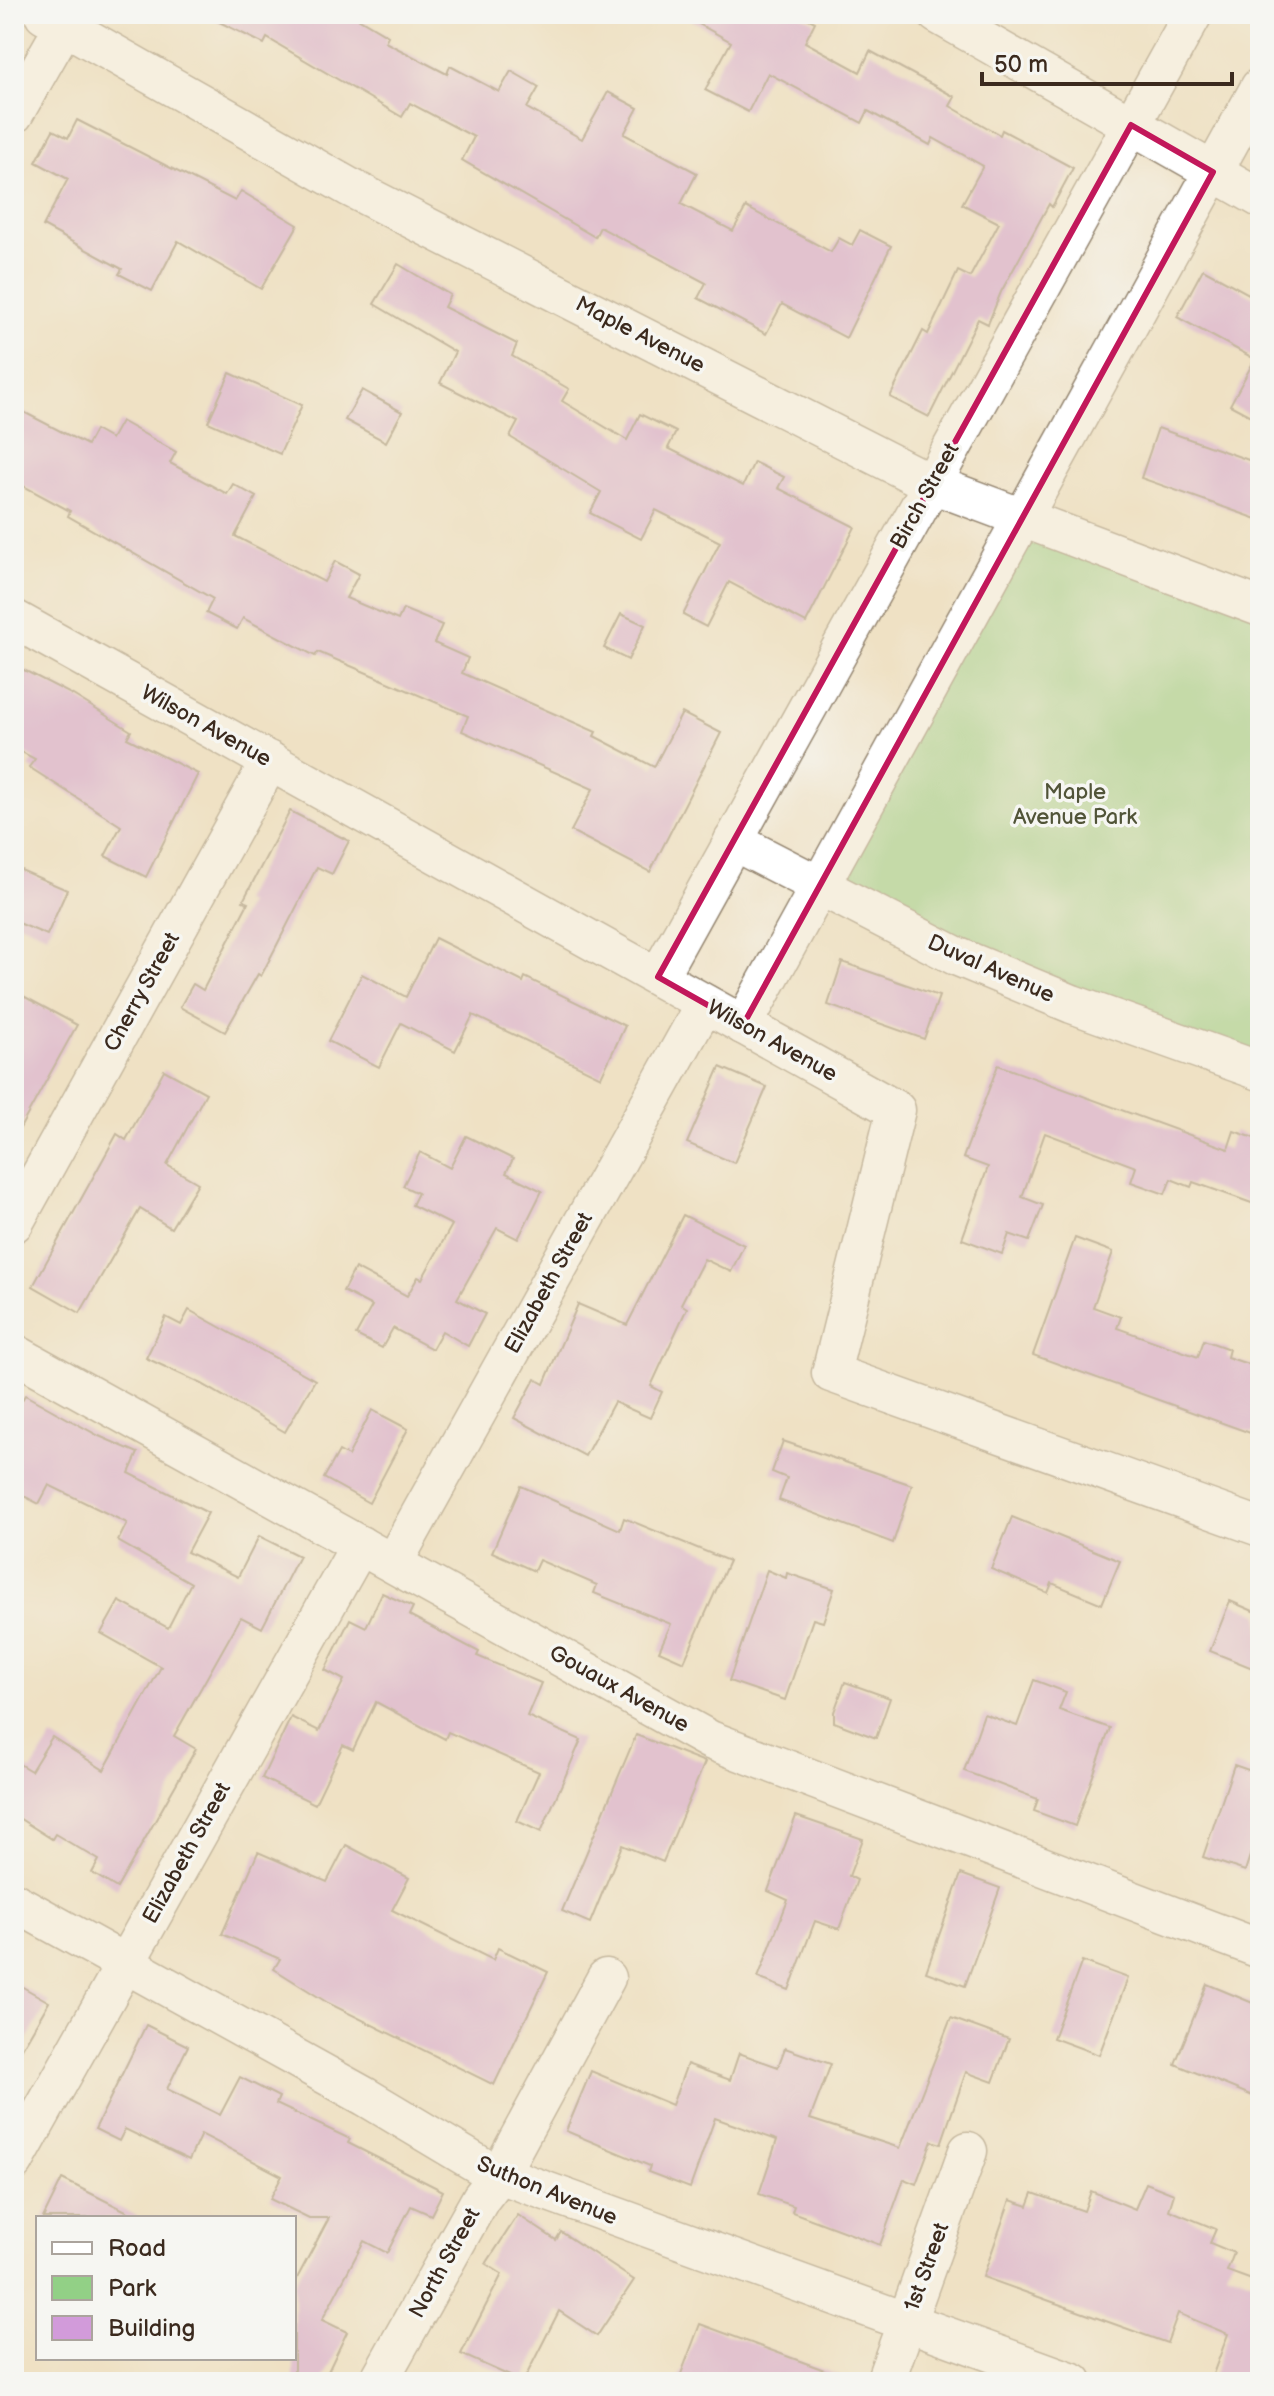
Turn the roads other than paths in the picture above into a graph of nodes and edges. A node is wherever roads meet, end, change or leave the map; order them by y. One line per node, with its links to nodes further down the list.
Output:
1 (937, 14): 6 (street)
2 (1193, 14): 6 (street, Birch Street)
3 (60, 18): 5 (street); 9 (street, Maple Avenue)
4 (1260, 87): 7 (street)
5 (14, 114)
6 (1131, 125): 7 (street); 9 (street, Birch Street)
7 (1213, 172): 8 (street); 10 (street)
8 (1260, 198)
9 (932, 484): 10 (street, Maple Avenue); 14 (street, Birch Street)
10 (1022, 519): 11 (street, Maple Avenue); 15 (street)
11 (1260, 607)
12 (14, 619): 13 (street, Wilson Avenue)
13 (270, 761): 16 (street, Wilson Avenue); 20 (street, Cherry Street)
14 (733, 841): 15 (street, Duval Avenue); 16 (street, Birch Street)
15 (819, 885): 18 (street); 19 (street, Duval Avenue)
16 (658, 977): 17 (street, Wilson Avenue)
17 (705, 1004): 18 (street, Wilson Avenue); 24 (street, Elizabeth Street)
18 (743, 1025): 22 (street, Wilson Avenue)
19 (1260, 1071)
20 (14, 1223)
21 (14, 1353): 23 (street, Gouaux Avenue)
22 (1260, 1527)
23 (360, 1545): 24 (street, Gouaux Avenue); 27 (street, Elizabeth Street)
24 (393, 1563): 26 (street, Gouaux Avenue)
25 (14, 1902): 27 (street, Suthon Avenue)
26 (1260, 1949)
27 (125, 1963): 30 (street, Elizabeth Street); 31 (street, Suthon Avenue)
28 (606, 1978): 31 (street, North Street)
29 (968, 2151): 32 (street, 1st Street)
30 (14, 2162)
31 (499, 2175): 32 (street, Suthon Avenue); 33 (street, North Street)
32 (907, 2322): 34 (street, 1st Street); 35 (street, Suthon Avenue)
33 (378, 2382)
34 (885, 2382)
35 (1073, 2382)

